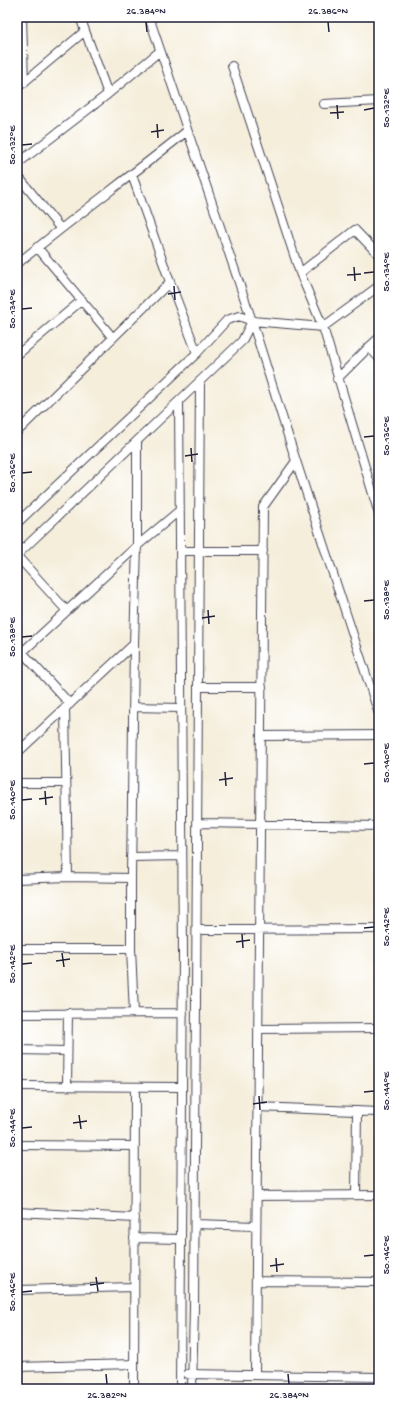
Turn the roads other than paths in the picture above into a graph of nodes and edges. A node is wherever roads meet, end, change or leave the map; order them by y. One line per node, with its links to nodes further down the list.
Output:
1 (22, 17): 7 (street)
2 (80, 17): 4 (street)
3 (149, 17): 5 (street)
4 (84, 31): 7 (street); 8 (street)
5 (160, 51): 8 (street); 11 (street)
6 (232, 66): 19 (street)
7 (20, 86)
8 (108, 94): 12 (street)
9 (379, 101): 10 (street)
10 (324, 104)
11 (187, 131): 14 (street); 23 (street)
12 (17, 164)
13 (17, 175): 15 (street)
14 (132, 175): 15 (street); 20 (street)
15 (60, 228): 16 (street)
16 (38, 247): 18 (street); 22 (street)
17 (379, 255): 19 (street)
18 (17, 264)
19 (300, 273): 24 (street)
20 (170, 282): 25 (street); 28 (street)
21 (379, 286): 24 (street)
22 (82, 300): 25 (street); 29 (street)
23 (252, 321): 24 (street); 28 (street); 32 (street); 36 (street)
24 (322, 327): 31 (street)
25 (113, 338): 34 (street)
26 (379, 338): 27 (street)
27 (369, 347): 30 (street); 31 (street)
28 (197, 353): 41 (street)
29 (17, 355)
30 (379, 358)
31 (337, 379): 38 (street)
32 (200, 381): 33 (street); 43 (street)
33 (179, 401): 35 (street); 39 (street)
34 (17, 432)
35 (137, 441): 42 (street); 46 (street)
36 (296, 461): 45 (street); 55 (street)
37 (379, 486): 38 (street)
38 (372, 493): 40 (street)
39 (180, 510): 42 (street); 44 (street)
40 (379, 514)
41 (17, 523)
42 (137, 546): 47 (street); 48 (street)
43 (199, 550): 44 (street); 45 (street); 50 (street)
44 (180, 551): 54 (street)
45 (263, 551): 51 (street)
46 (17, 555): 47 (street)
47 (67, 611): 49 (street)
48 (134, 644): 52 (street); 53 (street)
49 (20, 654): 52 (street)
50 (198, 687): 51 (street); 61 (street)
51 (262, 687): 57 (street)
52 (68, 706): 58 (street); 60 (street)
53 (133, 708): 54 (street); 65 (street)
54 (181, 708): 64 (street)
55 (379, 714)
56 (379, 735): 57 (street)
57 (261, 736): 62 (street)
58 (17, 753)
59 (17, 783): 60 (street)
60 (66, 783): 66 (street)
61 (198, 823): 62 (street); 70 (street)
62 (260, 824): 63 (street); 71 (street)
63 (379, 826)
64 (182, 856): 65 (street); 77 (street)
65 (131, 857): 67 (street)
66 (68, 877): 67 (street); 68 (street)
67 (131, 878): 72 (street)
68 (17, 879)
69 (379, 929): 71 (street)
70 (197, 930): 71 (street); 96 (street)
71 (260, 930): 79 (street)
72 (132, 949): 73 (street); 75 (street)
73 (17, 950)
74 (68, 1013): 75 (street); 76 (street); 81 (street)
75 (134, 1013): 77 (street)
76 (17, 1014)
77 (183, 1014): 85 (street)
78 (379, 1028): 79 (street)
79 (258, 1029): 86 (street)
80 (17, 1050): 81 (street)
81 (67, 1051): 83 (street)
82 (17, 1086): 83 (street)
83 (67, 1086): 84 (street)
84 (135, 1087): 85 (street); 90 (street)
85 (182, 1087): 99 (street)
86 (258, 1107): 87 (street); 93 (street)
87 (357, 1111): 88 (street); 91 (street)
88 (379, 1112)
89 (17, 1145): 90 (street)
90 (135, 1146): 95 (street)
91 (356, 1195): 92 (street); 93 (street)
92 (379, 1195)
93 (257, 1196): 97 (street)
94 (17, 1212): 95 (street)
95 (135, 1218): 98 (street)
96 (195, 1224): 97 (street); 107 (street)
97 (256, 1226): 100 (street)
98 (134, 1238): 99 (street); 102 (street)
99 (181, 1239): 106 (street)
100 (256, 1281): 101 (street); 108 (street)
101 (379, 1282)
102 (134, 1287): 103 (street); 104 (street)
103 (17, 1290)
104 (134, 1364): 105 (street); 110 (street)
105 (17, 1367)
106 (180, 1374): 107 (street); 111 (street)
107 (192, 1374): 108 (street); 112 (street)
108 (255, 1375): 109 (street)
109 (379, 1377)
110 (134, 1389)
111 (180, 1389)
112 (192, 1389)

